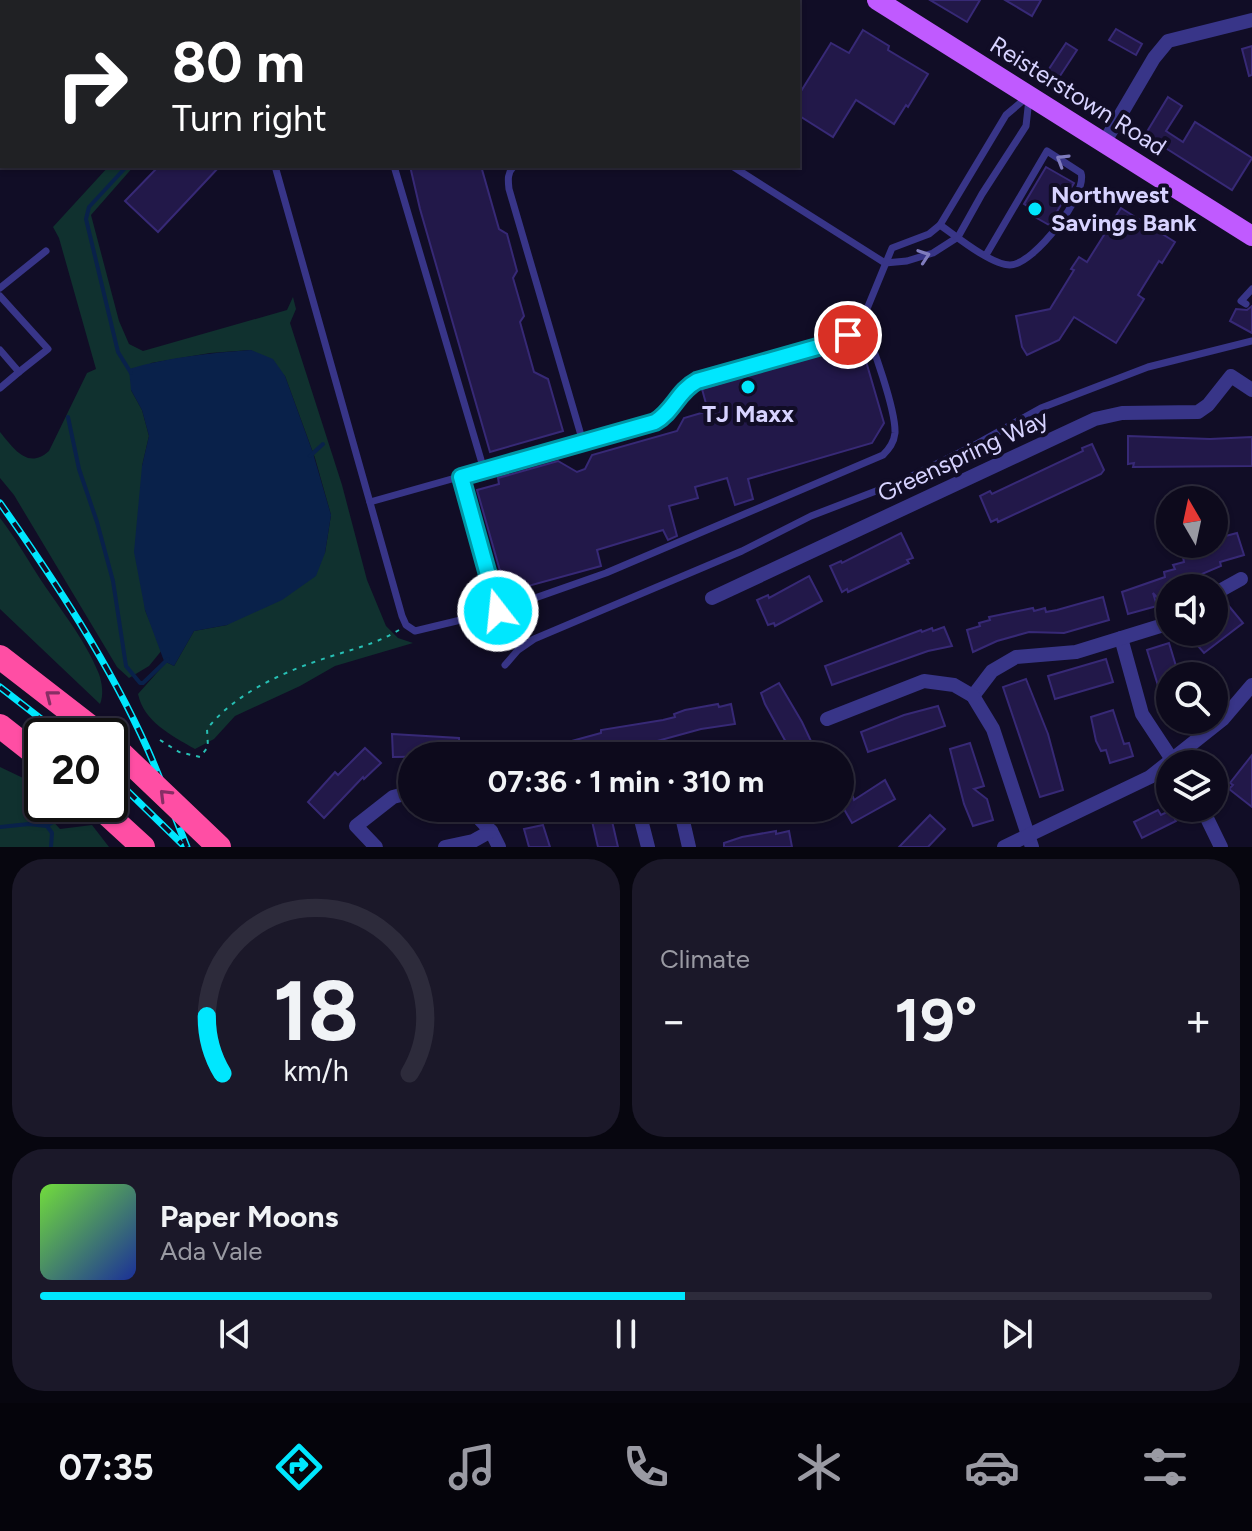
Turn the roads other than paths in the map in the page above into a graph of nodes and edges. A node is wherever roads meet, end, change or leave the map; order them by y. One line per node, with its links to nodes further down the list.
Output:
1 (877, 0): 3 (main road, Reisterstown Road)
2 (1252, 20): 4 (street)
3 (1029, 96): 4 (main road, Reisterstown Road); 9 (lane); 11 (lane)
4 (1104, 143): 10 (main road, Reisterstown Road)
5 (276, 168): 28 (lane)
6 (395, 168): 26 (lane)
7 (512, 168): 25 (lane)
8 (735, 168): 14 (lane)
9 (940, 225): 11 (lane); 14 (lane)
10 (1251, 234)
11 (958, 237): 13 (lane); 14 (lane, one-way to 11)
12 (46, 251): 15 (lane)
13 (986, 255): 13 (lane, one-way to 13)
14 (885, 263): 19 (lane)
15 (0, 288)
16 (1252, 289): 18 (lane)
17 (0, 296): 22 (lane)
18 (1246, 304)
19 (862, 321): 25 (lane); 32 (lane)
20 (1252, 341): 36 (lane)
21 (0, 350): 22 (lane)
22 (19, 372): 23 (lane)
23 (0, 388)
24 (1252, 390): 31 (street, Greenspring Way)
25 (583, 442): 26 (lane)
26 (484, 470): 27 (lane)
27 (461, 477): 28 (lane); 32 (lane)
28 (370, 502): 32 (lane)
29 (1241, 579): 30 (street)
30 (1228, 586)
31 (712, 598)
32 (498, 611)
33 (1156, 627): 34 (street)
34 (1121, 638): 38 (street); 44 (street)
35 (0, 657): 40 (highway, one-way to 35)
36 (505, 665)
37 (1252, 685): 39 (street)
38 (973, 696): 41 (street); 55 (street)
39 (1247, 702): 45 (street)
40 (79, 718)
41 (827, 719)
42 (0, 726): 43 (highway)
43 (24, 745)
44 (1166, 750)
45 (1188, 750)
46 (128, 760): 57 (highway, one-way to 46, bridge)
47 (1156, 773): 55 (street)
48 (398, 796): 58 (street)
49 (116, 822): 56 (highway)
50 (482, 822): 54 (street)
51 (642, 822): 61 (street)
52 (683, 822): 62 (street)
53 (1209, 822): 64 (street)
54 (491, 831): 59 (street); 60 (street)
55 (1029, 841): 63 (street)
56 (143, 847)
57 (219, 847)
58 (376, 847)
59 (445, 847)
60 (499, 847)
61 (648, 847)
62 (689, 847)
63 (1004, 847)
64 (1221, 847)

